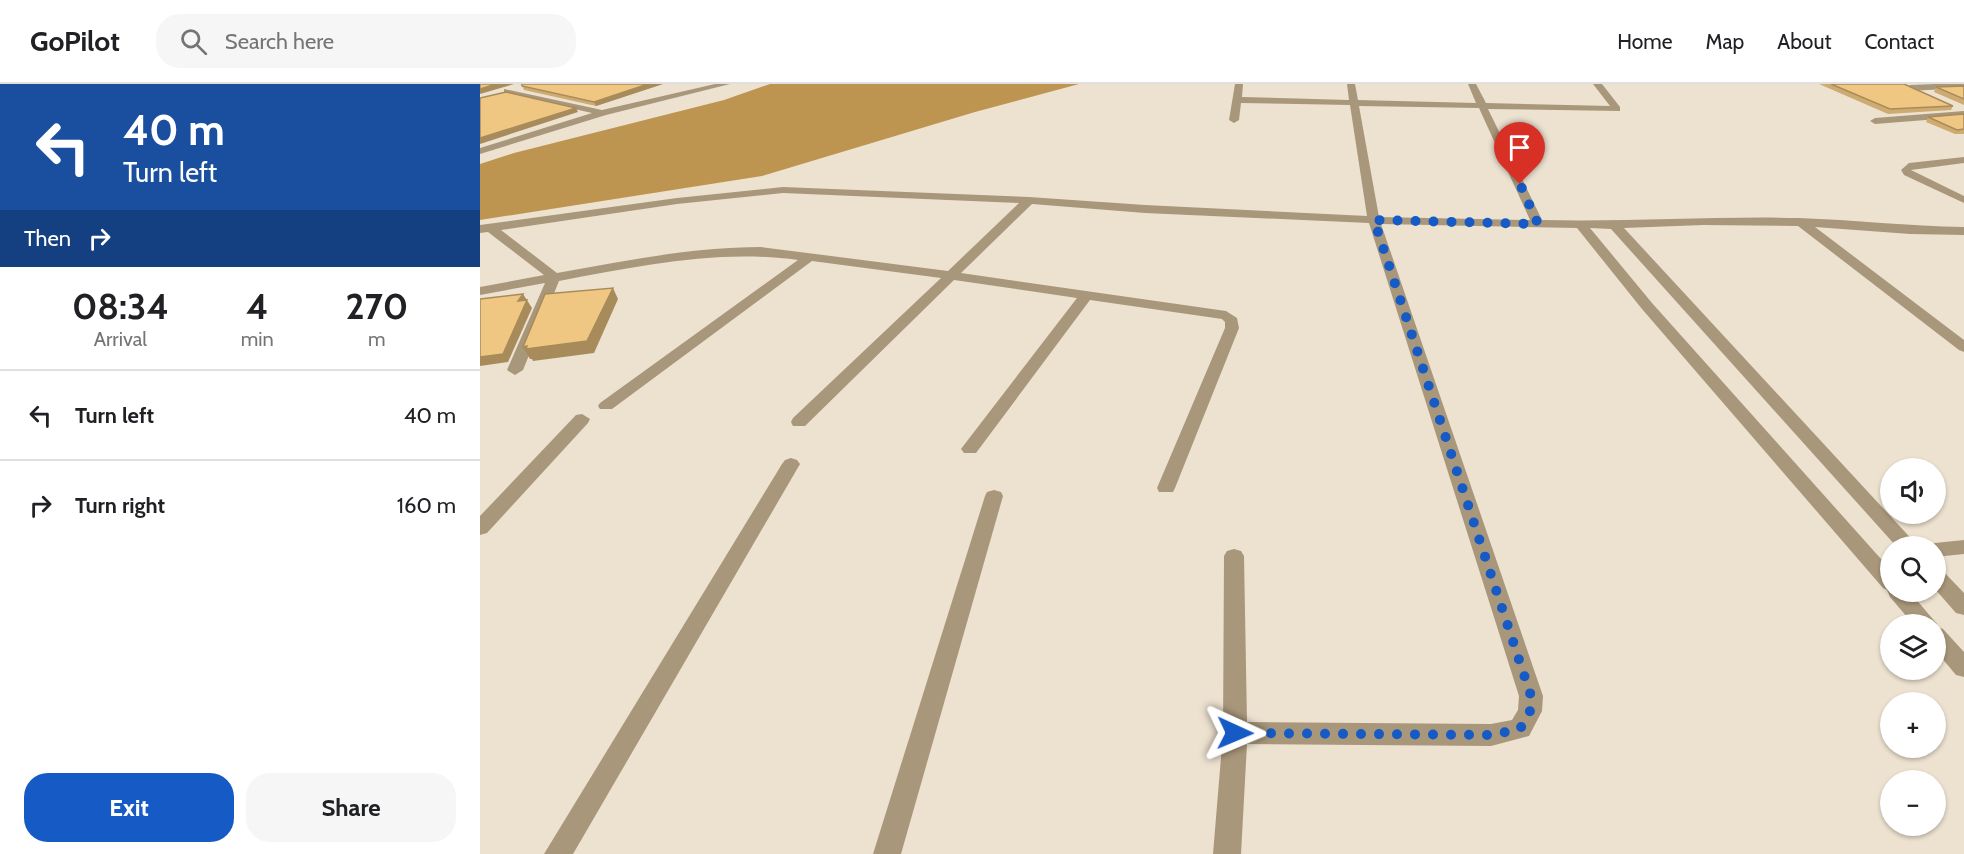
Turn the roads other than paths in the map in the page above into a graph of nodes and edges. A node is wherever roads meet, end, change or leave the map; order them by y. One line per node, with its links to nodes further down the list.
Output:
1 (532, 84): 16 (street)
2 (688, 84): 9 (street)
3 (726, 84): 9 (street)
4 (1239, 84): 12 (street)
5 (1472, 84): 13 (street)
6 (1597, 84): 13 (street)
7 (1964, 85): 8 (street)
8 (1905, 86): 11 (street)
9 (704, 91): 16 (street)
10 (1352, 93): 12 (street); 13 (street); 23 (street)
11 (1931, 97)
12 (1238, 100): 17 (street)
13 (1482, 105): 25 (street)
14 (1953, 106): 15 (street)
15 (1964, 112): 18 (street)
16 (603, 113): 19 (street)
17 (1234, 120)
18 (1875, 121)
19 (482, 149)
20 (1964, 160): 22 (street)
21 (1029, 200): 23 (street); 28 (street); 31 (street)
22 (1964, 200)
23 (1374, 220): 25 (street); 56 (street)
24 (1801, 222): 27 (street); 29 (street); 35 (street)
25 (1538, 224): 26 (street)
26 (1580, 224): 27 (street); 49 (street)
27 (1614, 225): 45 (street)
28 (486, 229): 32 (street)
29 (1964, 231)
30 (810, 257): 31 (street); 32 (street); 37 (street)
31 (950, 275): 34 (street); 39 (street)
32 (554, 277): 33 (street); 36 (street)
33 (480, 291)
34 (1087, 294): 40 (street); 42 (street)
35 (1964, 347)
36 (515, 370)
37 (606, 406)
38 (582, 419): 44 (street)
39 (799, 422)
40 (970, 449)
41 (790, 464): 57 (street)
42 (1166, 488)
43 (994, 496): 58 (street)
44 (480, 528)
45 (1899, 536)
46 (1964, 548): 47 (street)
47 (1946, 549)
48 (1234, 556): 56 (street)
49 (1880, 572)
50 (1946, 587): 52 (street)
51 (1907, 602): 53 (street)
52 (1964, 607)
53 (1917, 614)
54 (1946, 648): 55 (street)
55 (1964, 668)
56 (1235, 733): 59 (street)
57 (558, 854)
58 (887, 854)
59 (1227, 854)

